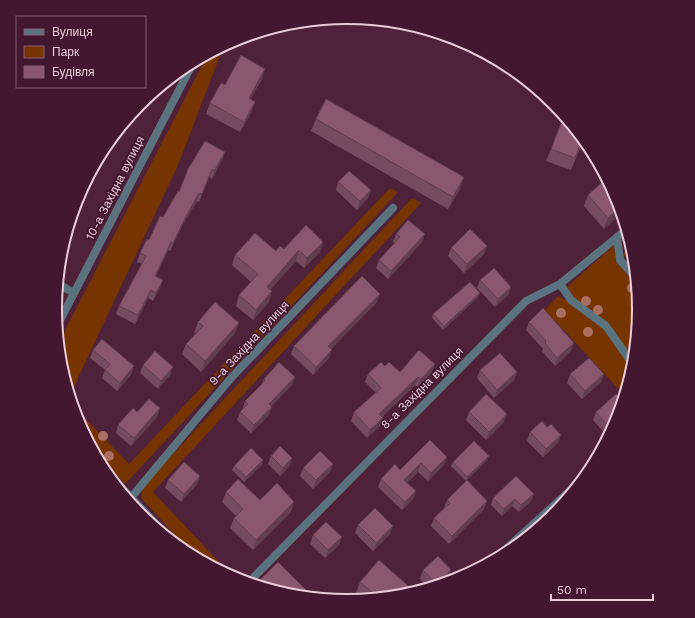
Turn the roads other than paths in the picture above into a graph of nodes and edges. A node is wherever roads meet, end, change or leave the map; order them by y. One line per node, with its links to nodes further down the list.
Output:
1 (188, 73): 8 (street, 10-а Західна вулиця)
2 (393, 208): 11 (street, 9-а Західна вулиця)
3 (622, 233): 4 (street, 8-а Західна вулиця)
4 (617, 237): 5 (street); 6 (street, 8-а Західна вулиця)
5 (630, 271)
6 (560, 284): 10 (street); 14 (street, 8-а Західна вулиця)
7 (63, 287): 8 (street)
8 (74, 293): 9 (street, 10-а Західна вулиця)
9 (62, 315)
10 (628, 358)
11 (132, 496)
12 (556, 503): 13 (street)
13 (528, 529)
14 (253, 578)

